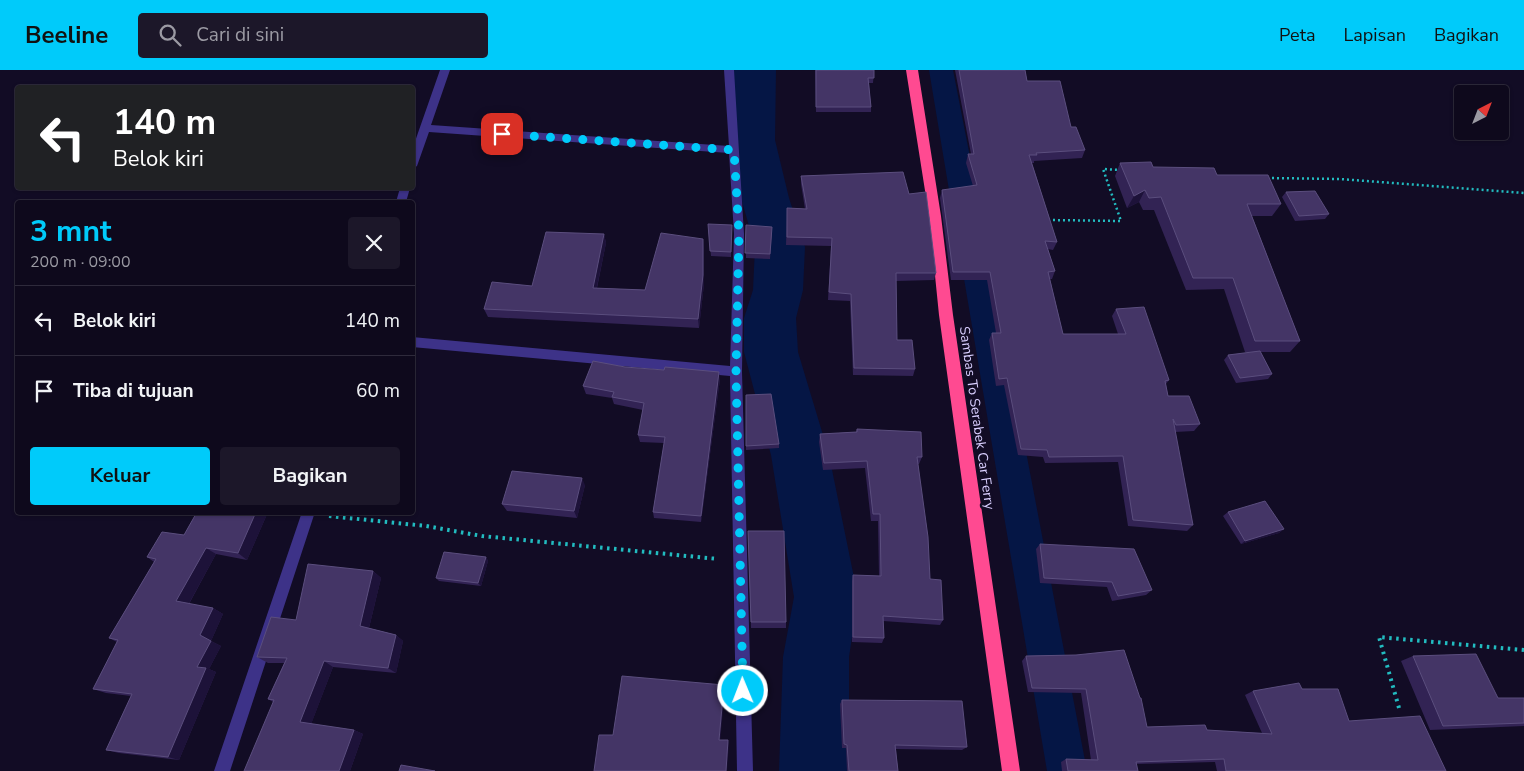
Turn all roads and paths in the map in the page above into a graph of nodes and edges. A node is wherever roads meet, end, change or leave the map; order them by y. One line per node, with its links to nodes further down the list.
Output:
1 (445, 70): 4 (street)
2 (729, 70): 5 (street)
3 (912, 70): 20 (highway, Sambas To Serabek Car Ferry)
4 (425, 128): 5 (street); 6 (street)
5 (734, 150): 12 (street)
6 (415, 157)
7 (1122, 170): 10 (path)
8 (1258, 178): 9 (path)
9 (1524, 194)
10 (1042, 220)
11 (415, 342): 12 (street)
12 (736, 372): 15 (street)
13 (308, 515): 18 (street)
14 (327, 515): 15 (path)
15 (741, 561): 19 (street)
16 (1524, 650): 17 (path)
17 (1399, 708)
18 (222, 771)
19 (745, 771)
20 (1012, 771)

